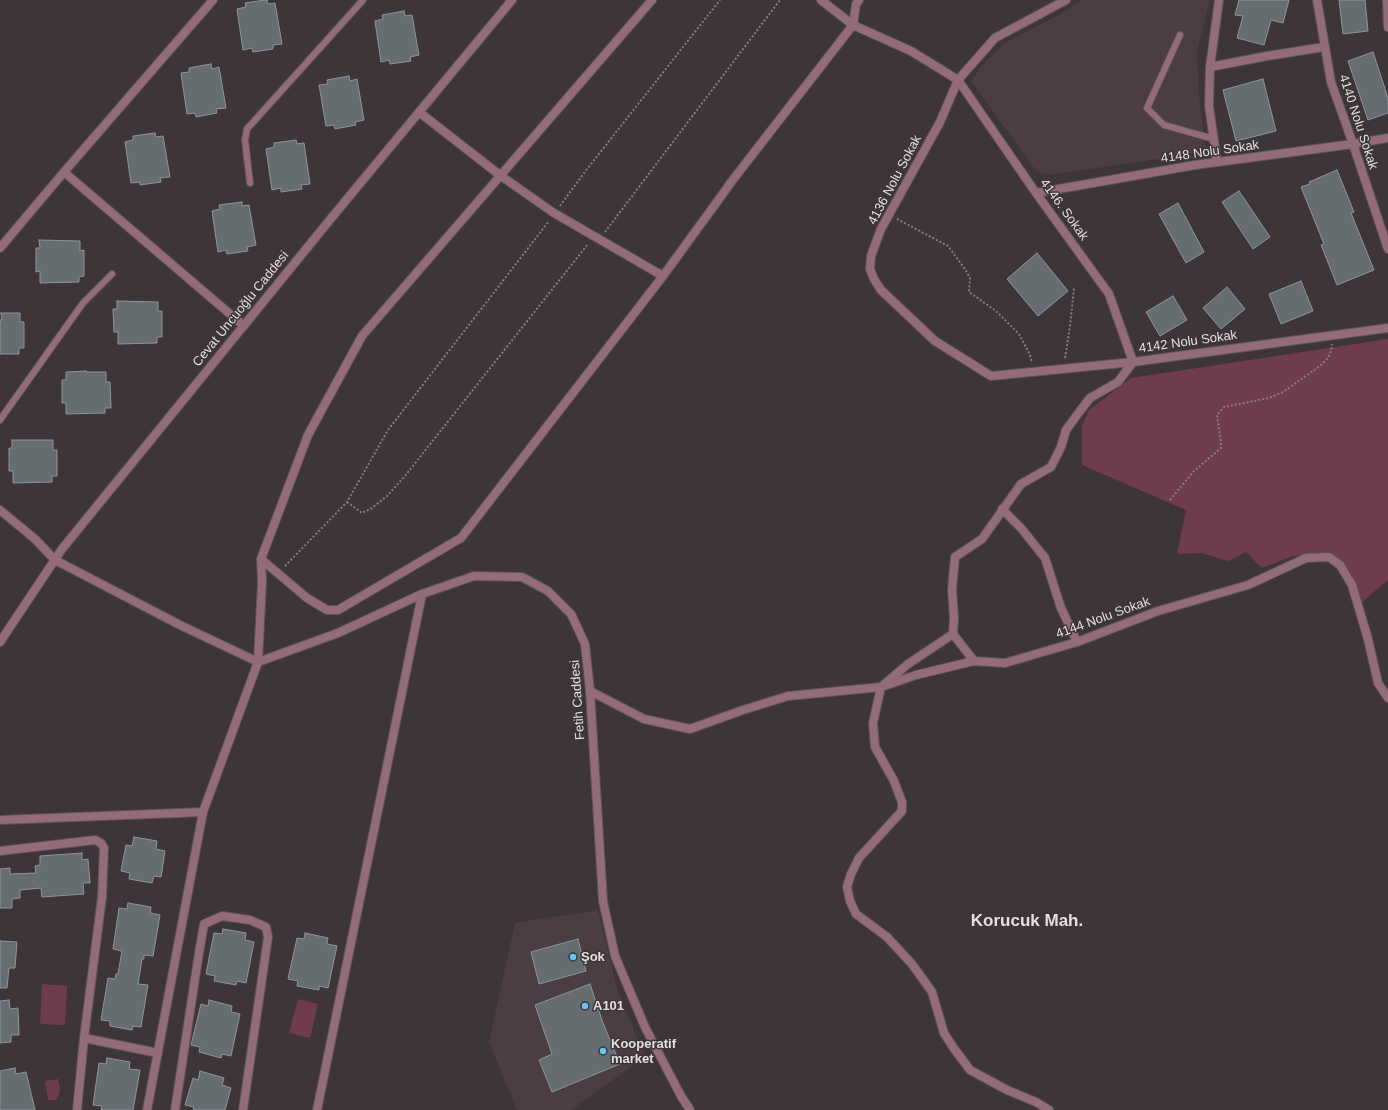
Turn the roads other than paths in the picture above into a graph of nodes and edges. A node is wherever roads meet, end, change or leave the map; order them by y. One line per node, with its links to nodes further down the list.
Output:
1 (214, 0): 22 (street)
2 (363, 0): 24 (lane)
3 (512, 0): 17 (street, Cevat Uncuoğlu Caddesi)
4 (652, 0): 23 (street)
5 (821, 0): 11 (street)
6 (859, 0): 11 (street)
7 (1066, 0): 16 (street, 4136 Nolu Sokak)
8 (1219, 0): 15 (street)
9 (1317, 0): 14 (street, 4140 Nolu Sokak)
10 (1387, 0): 12 (street)
11 (853, 25): 16 (street); 29 (street)
12 (1388, 27)
13 (1180, 35): 19 (lane)
14 (1324, 47): 15 (street); 20 (street, 4140 Nolu Sokak)
15 (1210, 67): 19 (street)
16 (958, 80): 25 (street, 4146. Sokak); 33 (street, 4136 Nolu Sokak)
17 (419, 112): 23 (street); 30 (street, Cevat Uncuoğlu Caddesi)
18 (1388, 138): 20 (street, 4148 Nolu Sokak)
19 (1214, 140): 21 (street)
20 (1353, 144): 21 (street, 4148 Nolu Sokak); 27 (street, 4140 Nolu Sokak)
21 (1217, 162): 25 (street, 4148 Nolu Sokak)
22 (64, 172): 26 (street); 30 (street)
23 (501, 176): 29 (street); 37 (street)
24 (250, 183)
25 (1036, 193): 32 (street, 4146. Sokak)
26 (0, 248)
27 (1388, 249)
28 (112, 274): 34 (lane)
29 (663, 276): 37 (street)
30 (244, 326): 38 (street, Cevat Uncuoğlu Caddesi)
31 (1388, 328): 32 (street, 4142 Nolu Sokak)
32 (1133, 362): 33 (street, 4142 Nolu Sokak); 35 (street)
33 (991, 376)
34 (0, 420)
35 (1002, 509): 40 (street); 42 (street)
36 (0, 510): 38 (street)
37 (261, 559): 44 (street)
38 (55, 560): 41 (street, Cevat Uncuoğlu Caddesi); 44 (street)
39 (422, 594): 44 (street, Fetih Caddesi); 46 (street, Fetih Caddesi); 57 (street)
40 (954, 634): 43 (street); 45 (street)
41 (0, 642)
42 (1077, 642): 43 (street, 4144 Nolu Sokak); 47 (street, 4144 Nolu Sokak)
43 (974, 661): 45 (street, 4144 Nolu Sokak)
44 (258, 662): 48 (street)
45 (881, 687): 46 (street, 4144 Nolu Sokak); 59 (street)
46 (590, 691): 58 (street, Fetih Caddesi)
47 (1388, 698)
48 (203, 812): 49 (street); 52 (street)
49 (0, 820)
50 (0, 851): 51 (street)
51 (84, 1038): 52 (street); 53 (street)
52 (158, 1053): 54 (street)
53 (77, 1110)
54 (147, 1110)
55 (175, 1110): 56 (street)
56 (243, 1110)
57 (317, 1110)
58 (690, 1110)
59 (1049, 1110)

